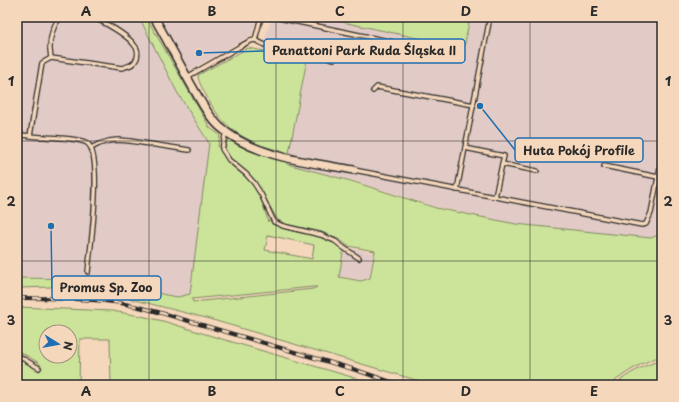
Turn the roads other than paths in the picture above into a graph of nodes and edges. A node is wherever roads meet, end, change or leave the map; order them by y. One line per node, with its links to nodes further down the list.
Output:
1 (61, 17): 9 (lane)
2 (93, 17): 9 (lane)
3 (154, 17): 11 (street)
4 (261, 17): 7 (lane)
5 (274, 17): 8 (lane)
6 (490, 17): 13 (lane)
7 (255, 40): 10 (lane); 11 (lane)
8 (397, 55)
9 (51, 58): 16 (lane)
10 (334, 59)
11 (187, 77): 14 (street)
12 (373, 91): 13 (lane)
13 (474, 105): 18 (lane)
14 (226, 131): 23 (street); 28 (lane)
15 (17, 134): 16 (lane)
16 (30, 136): 17 (lane)
17 (91, 148): 19 (lane); 29 (lane)
18 (465, 148): 21 (lane); 26 (lane)
19 (189, 150)
20 (662, 157): 25 (lane)
21 (502, 164): 24 (lane); 27 (lane)
22 (604, 166): 25 (lane)
23 (354, 170): 26 (lane)
24 (536, 171)
25 (658, 177): 27 (lane)
26 (457, 190): 27 (lane)
27 (495, 197)
28 (359, 258)
29 (88, 272)
30 (17, 355): 31 (lane)
31 (39, 368)

